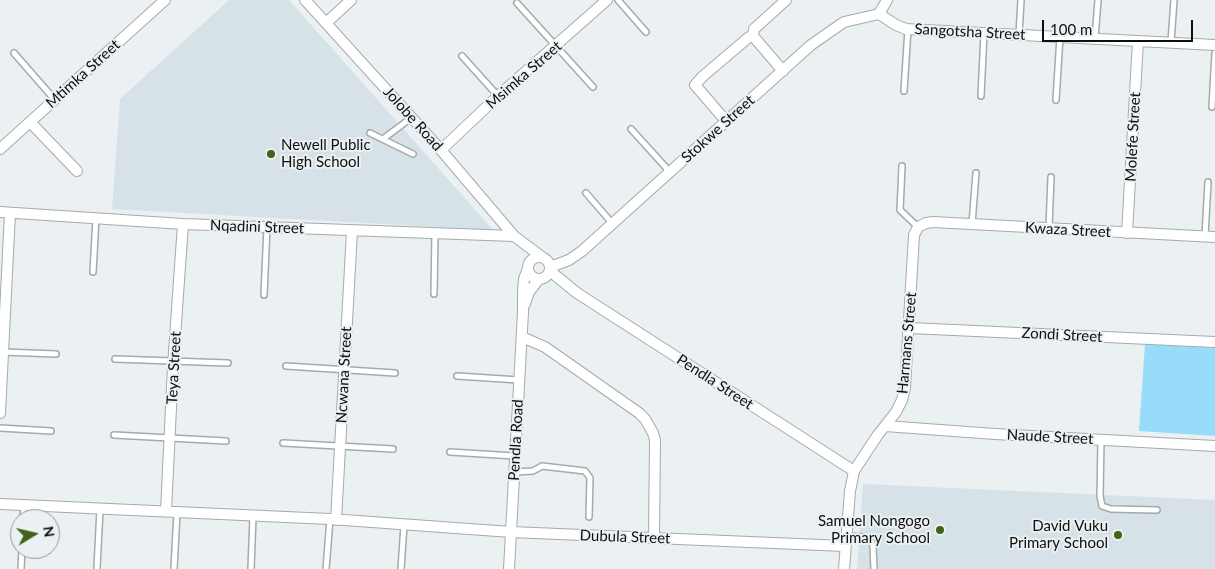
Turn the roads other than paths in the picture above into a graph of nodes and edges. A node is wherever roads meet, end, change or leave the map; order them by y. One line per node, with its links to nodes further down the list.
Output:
1 (165, 0): 33 (street, Mtimka Street)
2 (306, 0): 13 (street, Jolobe Road)
3 (351, 0): 13 (street)
4 (607, 0): 24 (street, Msimka Street)
5 (618, 0): 15 (lane)
6 (786, 0): 18 (street)
7 (888, 0): 12 (street)
8 (1021, 0): 17 (lane)
9 (1098, 0): 20 (lane)
10 (1174, 0): 22 (lane)
11 (518, 3): 24 (lane)
12 (879, 14): 14 (street, Sangotsha Street); 28 (street, Stokwe Street)
13 (326, 23): 36 (street, Jolobe Road)
14 (908, 29): 16 (street, Sangotsha Street); 30 (lane)
15 (646, 32)
16 (984, 33): 17 (street, Sangotsha Street); 32 (lane)
17 (1019, 35): 19 (street, Sangotsha Street)
18 (753, 36): 28 (street); 37 (street)
19 (1060, 37): 20 (street, Sangotsha Street); 34 (lane)
20 (1095, 39): 21 (street, Sangotsha Street)
21 (1138, 40): 22 (street, Sangotsha Street); 62 (street, Molefe Street)
22 (1171, 42): 23 (street, Sangotsha Street)
23 (1215, 45)
24 (556, 46): 29 (lane); 31 (street, Msimka Street)
25 (14, 53): 33 (lane)
26 (1215, 53): 35 (lane)
27 (462, 56): 31 (lane)
28 (783, 71): 37 (street, Stokwe Street)
29 (593, 87)
30 (904, 92)
31 (498, 96): 43 (street, Msimka Street)
32 (981, 96)
33 (54, 100): 38 (street, Mtimka Street)
34 (1056, 100)
35 (1212, 107)
36 (411, 118): 41 (lane); 43 (street, Jolobe Road)
37 (726, 121): 47 (street, Stokwe Street)
38 (30, 122): 42 (street, Mtimka Street); 46 (street)
39 (631, 130): 47 (lane)
40 (370, 133): 41 (lane)
41 (382, 139): 44 (lane)
42 (0, 149)
43 (441, 150): 64 (street, Jolobe Road)
44 (413, 154)
45 (902, 166): 57 (lane)
46 (77, 171)
47 (670, 172): 55 (street, Stokwe Street)
48 (976, 173): 56 (lane)
49 (1051, 177): 59 (lane)
50 (1208, 182): 63 (lane)
51 (586, 193): 55 (lane)
52 (5, 212): 53 (street, Nqadini Street); 75 (street)
53 (96, 218): 54 (street, Nqadini Street); 67 (lane)
54 (183, 224): 58 (street, Nqadini Street); 78 (street, Teya Street)
55 (613, 224): 68 (street, Stokwe Street)
56 (972, 224): 57 (street, Kwaza Street); 59 (street, Kwaza Street)
57 (920, 226): 72 (street, Harmans Street)
58 (267, 228): 60 (street, Nqadini Street); 69 (lane)
59 (1049, 229): 62 (street, Kwaza Street)
60 (352, 231): 61 (street, Nqadini Street); 81 (street, Ncwana Street)
61 (436, 233): 64 (street, Nqadini Street); 70 (lane)
62 (1127, 233): 63 (street, Kwaza Street)
63 (1210, 237)
64 (516, 238): 65 (street, Jolobe Road); 66 (street, Jolobe Road)
65 (542, 257): 66 (street); 68 (street, Jolobe Road)
66 (528, 267): 68 (street); 71 (street, Pendla Road)
67 (93, 272)
68 (546, 274): 71 (street, Pendla Road); 99 (street, Pendla Street)
69 (264, 294)
70 (434, 294)
71 (523, 312): 73 (street, Pendla Road)
72 (910, 328): 74 (street, Zondi Street); 86 (street, Harmans Street)
73 (522, 337): 84 (street, Pendla Road); 113 (street)
74 (1215, 342)
75 (2, 352): 76 (lane); 85 (street)
76 (56, 354)
77 (115, 359): 78 (lane)
78 (174, 360): 79 (lane); 90 (street, Teya Street)
79 (228, 363)
80 (286, 366): 81 (lane)
81 (345, 370): 82 (lane); 94 (street, Ncwana Street)
82 (395, 373)
83 (457, 376): 84 (lane)
84 (520, 380): 98 (street, Pendla Road)
85 (0, 414)
86 (885, 426): 91 (street, Naude Street); 99 (street, Harmans Street)
87 (0, 428): 88 (lane)
88 (52, 431)
89 (114, 435): 90 (lane)
90 (170, 437): 92 (lane); 106 (street, Teya Street)
91 (1102, 440): 95 (street, Naude Street); 105 (lane)
92 (226, 441)
93 (284, 443): 94 (lane)
94 (340, 446): 96 (lane); 110 (street, Ncwana Street)
95 (1215, 446)
96 (394, 449)
97 (450, 452): 98 (lane)
98 (516, 456): 100 (street, Pendla Road)
99 (854, 471): 114 (street, Harmans Street)
100 (515, 472): 109 (lane); 112 (street, Pendla Road)
101 (0, 504): 102 (street, Dubula Street)
102 (24, 505): 103 (street, Dubula Street); 104 (lane)
103 (100, 508): 106 (street, Dubula Street); 115 (lane)
104 (24, 509)
105 (1157, 510)
106 (166, 511): 107 (street, Dubula Street)
107 (177, 512): 108 (street, Dubula Street); 116 (lane)
108 (253, 516): 110 (street, Dubula Street); 117 (lane)
109 (589, 517)
110 (333, 520): 111 (street, Dubula Street); 118 (lane)
111 (404, 524): 112 (street, Dubula Street); 119 (lane)
112 (512, 532): 113 (street, Dubula Street); 120 (street, Pendla Road)
113 (654, 538): 114 (street, Dubula Street)
114 (846, 541): 121 (street, Harmans Street); 122 (lane)
115 (97, 568)
116 (174, 569)
117 (250, 569)
118 (326, 569)
119 (401, 569)
120 (509, 569)
121 (844, 569)
122 (874, 569)

